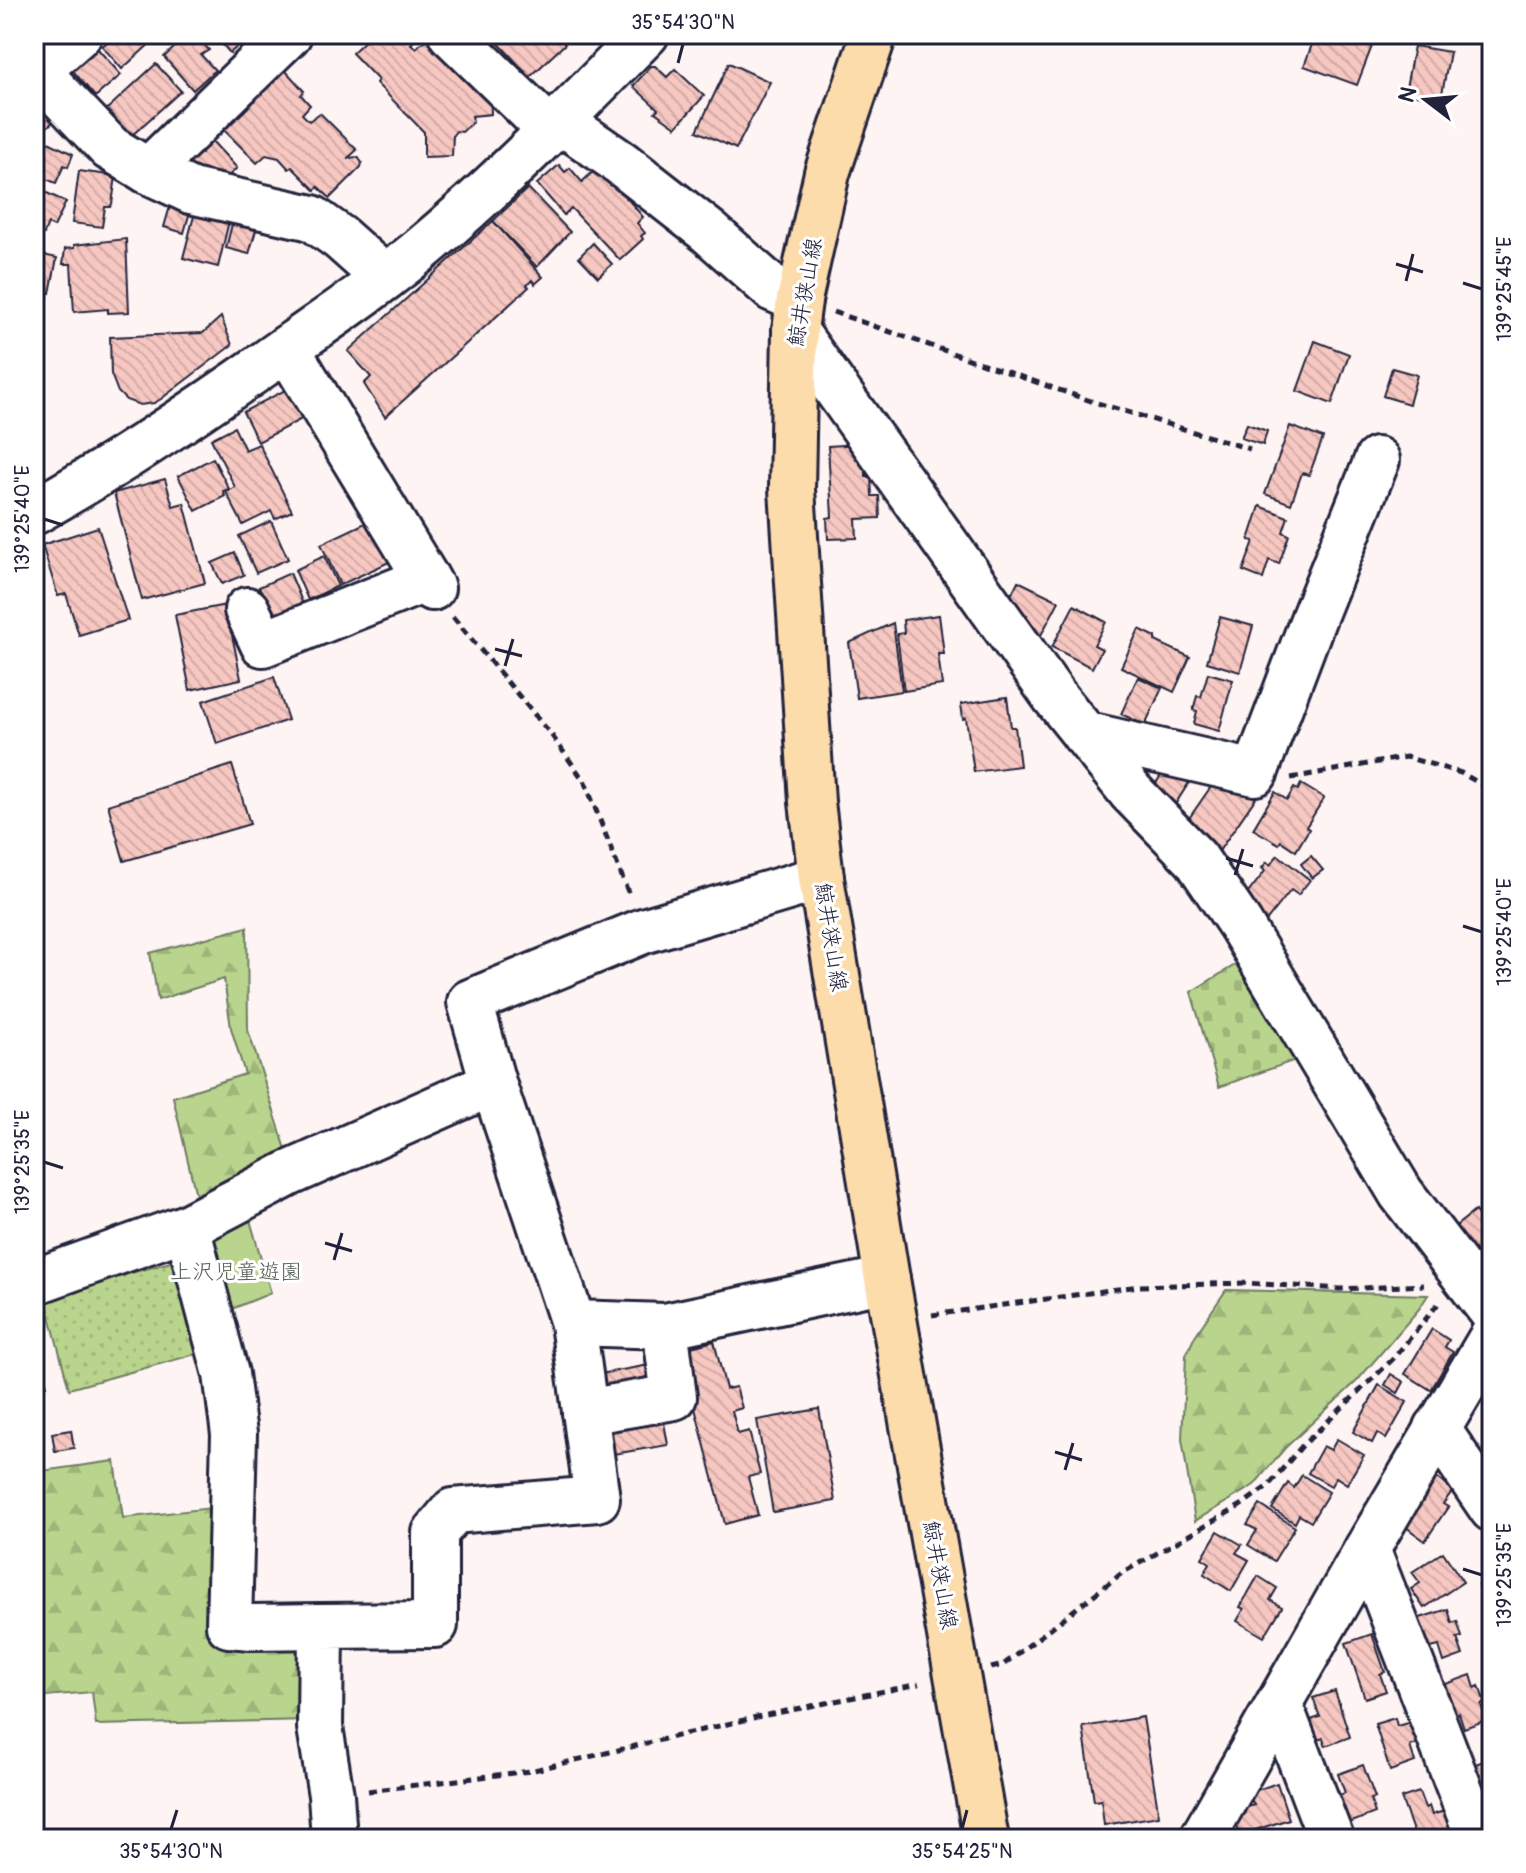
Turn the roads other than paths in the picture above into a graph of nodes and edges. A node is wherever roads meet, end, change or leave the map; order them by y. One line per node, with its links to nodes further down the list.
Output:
1 (79, 34): 7 (street)
2 (289, 34): 7 (street)
3 (451, 34): 6 (street)
4 (646, 34): 6 (street)
5 (874, 34): 9 (main road, 鯨井狭山線)
6 (556, 126): 8 (street); 9 (street)
7 (148, 171): 8 (street)
8 (385, 278): 10 (street)
9 (797, 315): 14 (street); 15 (main road, 鯨井狭山線)
10 (287, 348): 12 (street); 13 (street)
11 (1377, 460): 14 (street)
12 (34, 512)
13 (247, 610)
14 (1084, 734): 20 (street)
15 (821, 878): 16 (street); 19 (main road, 鯨井狭山線)
16 (493, 1083): 17 (street); 21 (street)
17 (187, 1227): 18 (street); 28 (street)
18 (34, 1282)
19 (891, 1300): 22 (street); 31 (main road, 鯨井狭山線)
20 (1492, 1312)
21 (573, 1323): 22 (street); 24 (street)
22 (665, 1326): 24 (street)
23 (1492, 1337): 25 (street)
24 (585, 1412): 28 (street)
25 (1437, 1428): 26 (street); 27 (street)
26 (1492, 1509)
27 (1367, 1549): 29 (street); 34 (street)
28 (321, 1626): 30 (street)
29 (1280, 1706): 32 (street); 33 (street)
30 (334, 1839)
31 (986, 1839)
32 (1202, 1839)
33 (1331, 1839)
34 (1479, 1839)

